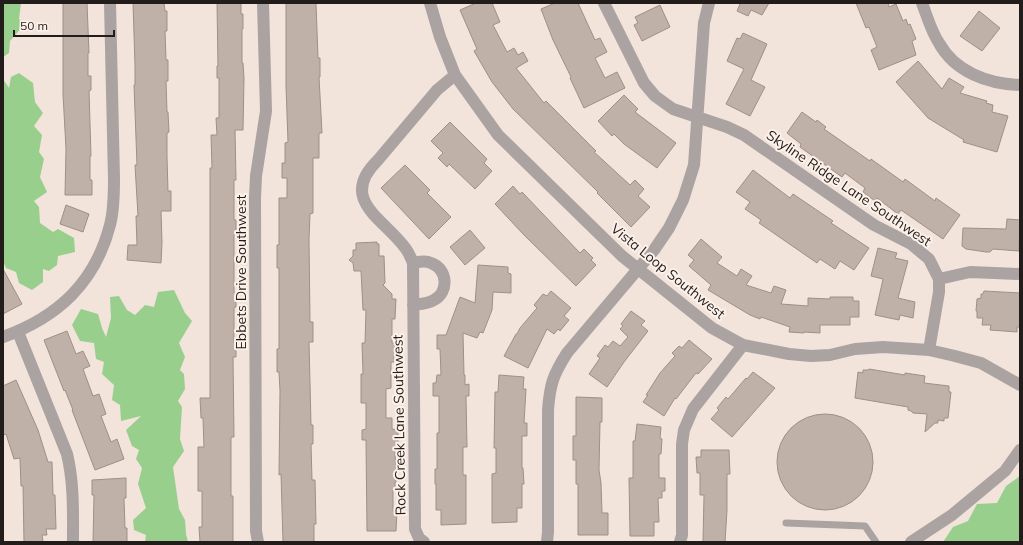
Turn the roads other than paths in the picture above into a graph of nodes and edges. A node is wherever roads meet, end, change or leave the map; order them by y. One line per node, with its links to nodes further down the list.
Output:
1 (110, 3): 15 (street)
2 (263, 3): 23 (street, Ebbets Drive Southwest)
3 (430, 3): 7 (street, Vista Loop Southwest)
4 (604, 3): 9 (street, Skyline Ridge Lane Southwest)
5 (709, 3): 9 (street)
6 (922, 3): 8 (street)
7 (455, 74): 10 (street); 11 (street, Vista Loop Southwest)
8 (1020, 85)
9 (698, 118): 11 (street); 13 (street, Skyline Ridge Lane Southwest)
10 (413, 263): 14 (street, Rock Creek Lane Southwest); 14 (street)
11 (638, 269): 17 (street, Vista Loop Southwest); 25 (street)
12 (1020, 274): 13 (street)
13 (939, 279): 18 (street, Skyline Ridge Lane Southwest)
14 (413, 305): 24 (street, Rock Creek Lane Southwest)
15 (18, 332): 16 (street); 22 (street)
16 (3, 337)
17 (742, 345): 18 (street, Vista Loop Southwest); 26 (street)
18 (929, 350): 19 (street, Vista Loop Southwest)
19 (1020, 385)
20 (1020, 450): 28 (street)
21 (786, 523): 27 (lane)
22 (73, 542)
23 (258, 542)
24 (424, 542)
25 (547, 542)
26 (680, 542)
27 (876, 542)
28 (911, 542)

